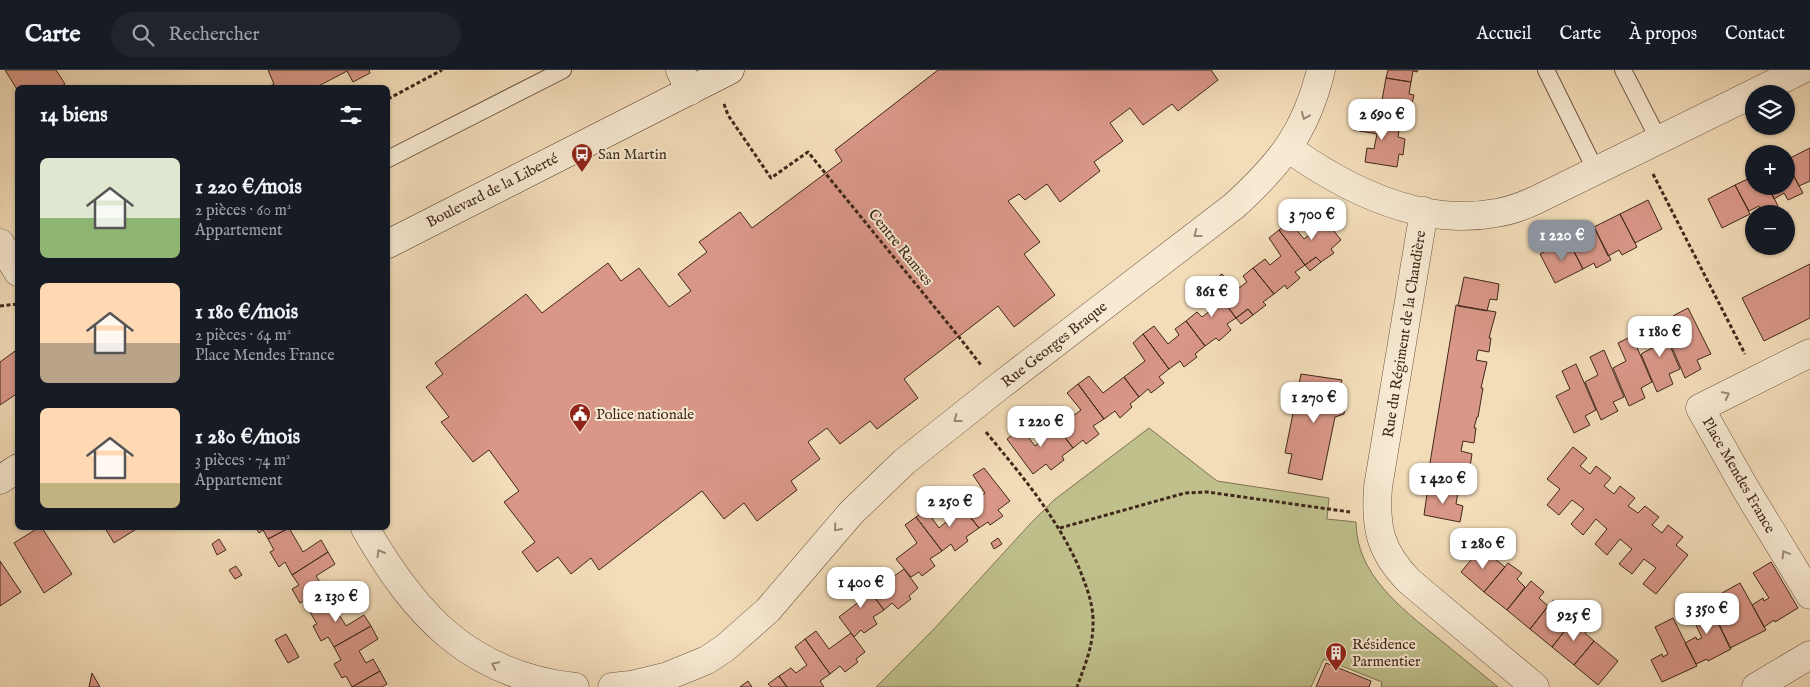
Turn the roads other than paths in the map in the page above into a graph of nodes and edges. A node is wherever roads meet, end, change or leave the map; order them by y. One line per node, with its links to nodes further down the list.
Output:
1 (563, 70): 10 (lane)
2 (1321, 70): 9 (street, Rue Georges Braque, one-way to 9)
3 (1546, 70): 11 (lane)
4 (1623, 70): 8 (lane)
5 (1801, 70): 8 (street, Rue du Régiment de la Chaudière)
6 (723, 74): 7 (street, Boulevard de la Liberté)
7 (685, 80): 14 (street, Boulevard de la Liberté)
8 (1650, 145): 11 (street, Rue du Régiment de la Chaudière)
9 (1288, 148): 12 (street, Rue du Régiment de la Chaudière); 23 (street, Rue Georges Braque, one-way to 23)
10 (390, 158)
11 (1596, 171): 12 (street, Rue du Régiment de la Chaudière)
12 (1424, 211): 24 (street, Rue du Régiment de la Chaudière)
13 (0, 243): 15 (street)
14 (390, 243)
15 (15, 267)
16 (1810, 353): 20 (street, Place Mendes France, one-way to 16)
17 (15, 470): 18 (street)
18 (0, 480)
19 (366, 530): 22 (street, one-way to 19)
20 (1810, 596)
21 (1810, 655): 25 (street)
22 (575, 687)
23 (612, 687)
24 (1535, 687)
25 (1756, 687)

